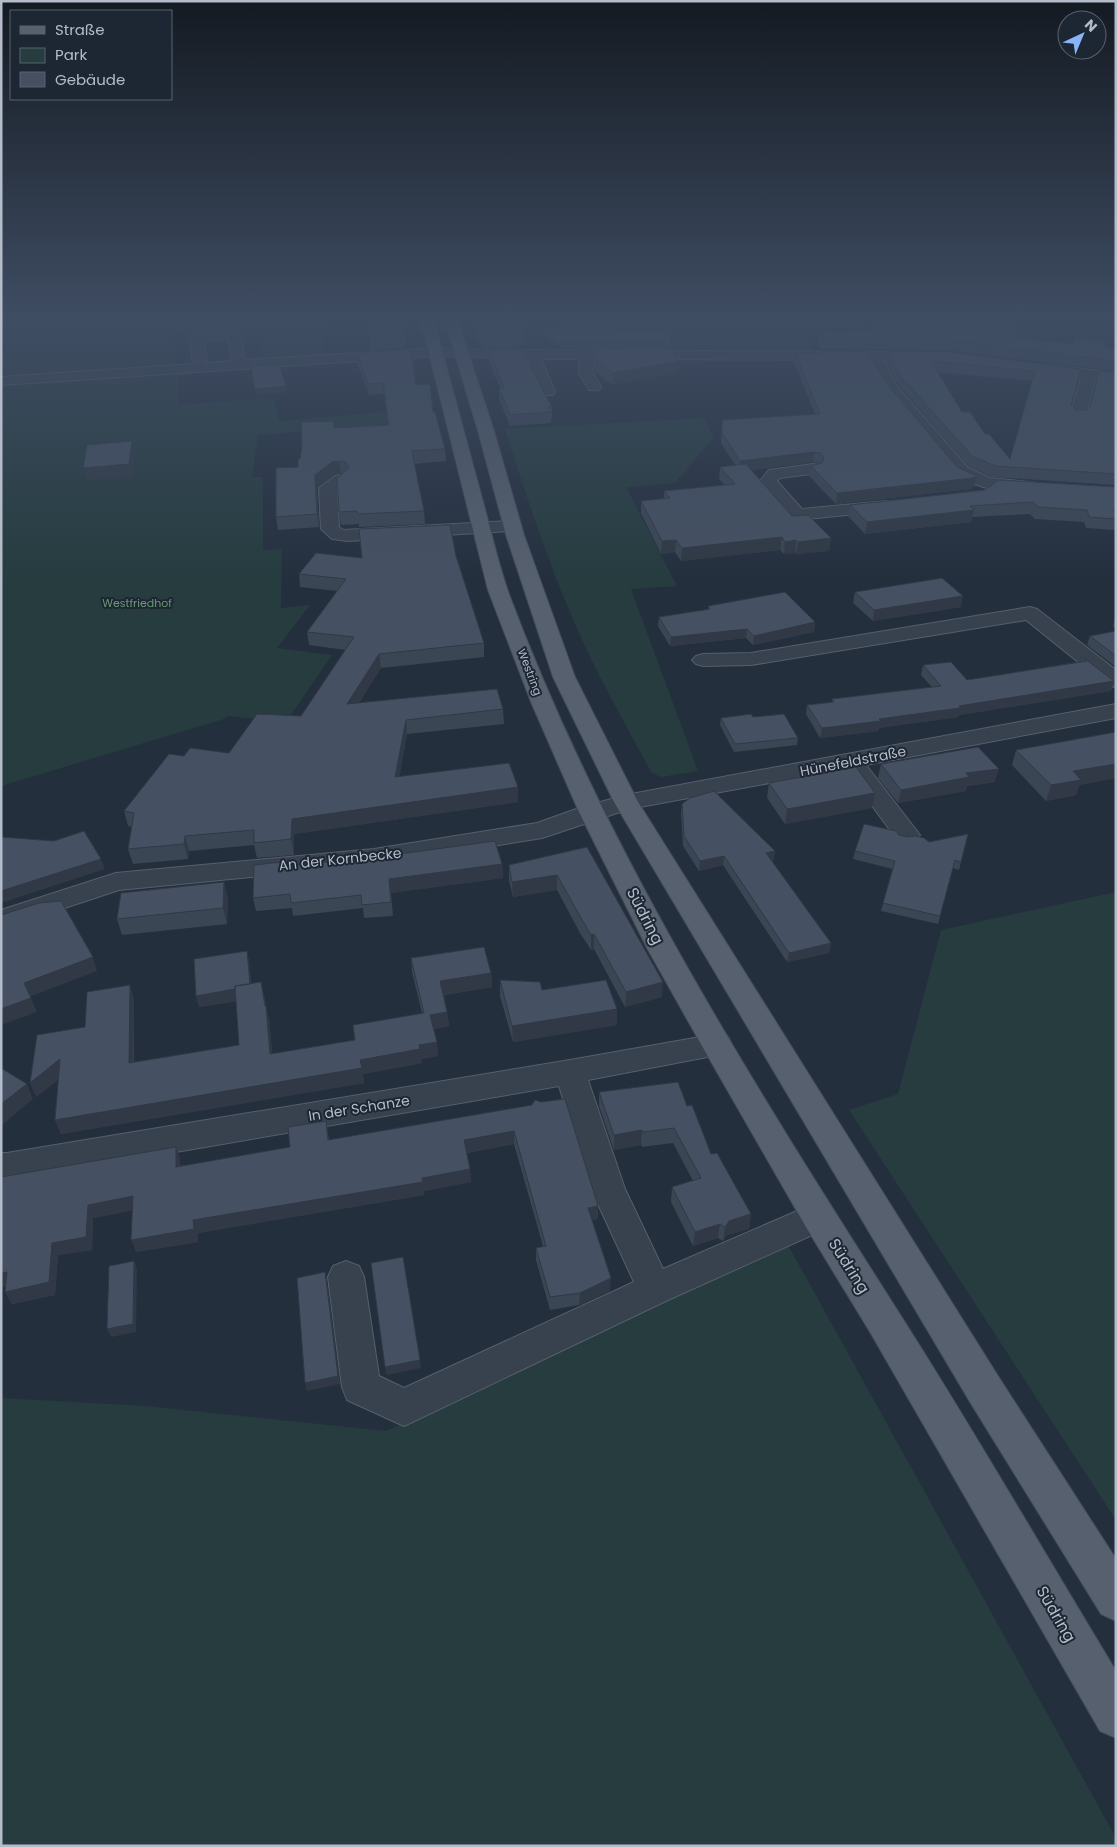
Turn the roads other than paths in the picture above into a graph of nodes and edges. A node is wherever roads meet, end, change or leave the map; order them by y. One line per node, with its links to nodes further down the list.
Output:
1 (450, 407): 13 (main road, Westring)
2 (478, 407): 12 (main road)
3 (907, 407): 8 (street)
4 (1080, 407): 5 (street)
5 (1078, 416)
6 (813, 469): 11 (street)
7 (341, 480): 13 (street)
8 (991, 484): 9 (street); 10 (street)
9 (1047, 488)
10 (976, 496)
11 (906, 504)
12 (512, 526): 13 (street); 18 (main road)
13 (482, 527): 19 (main road, Westring)
14 (703, 660): 15 (street)
15 (1116, 681)
16 (1116, 711): 17 (street, Hünefeldstraße)
17 (851, 761): 18 (street, Hünefeldstraße); 20 (street)
18 (626, 802): 19 (street, Hünefeldstraße); 28 (main road)
19 (591, 812): 21 (street, An der Kornbecke); 22 (main road, Südring)
20 (907, 835)
21 (1, 920)
22 (717, 1045): 23 (street, In der Schanze); 25 (main road, Südring)
23 (570, 1072): 24 (street, In der Schanze); 27 (street)
24 (1, 1166)
25 (818, 1217): 27 (street); 29 (main road, Südring)
26 (346, 1277): 27 (street)
27 (655, 1289)
28 (1116, 1599)
29 (1116, 1715)

